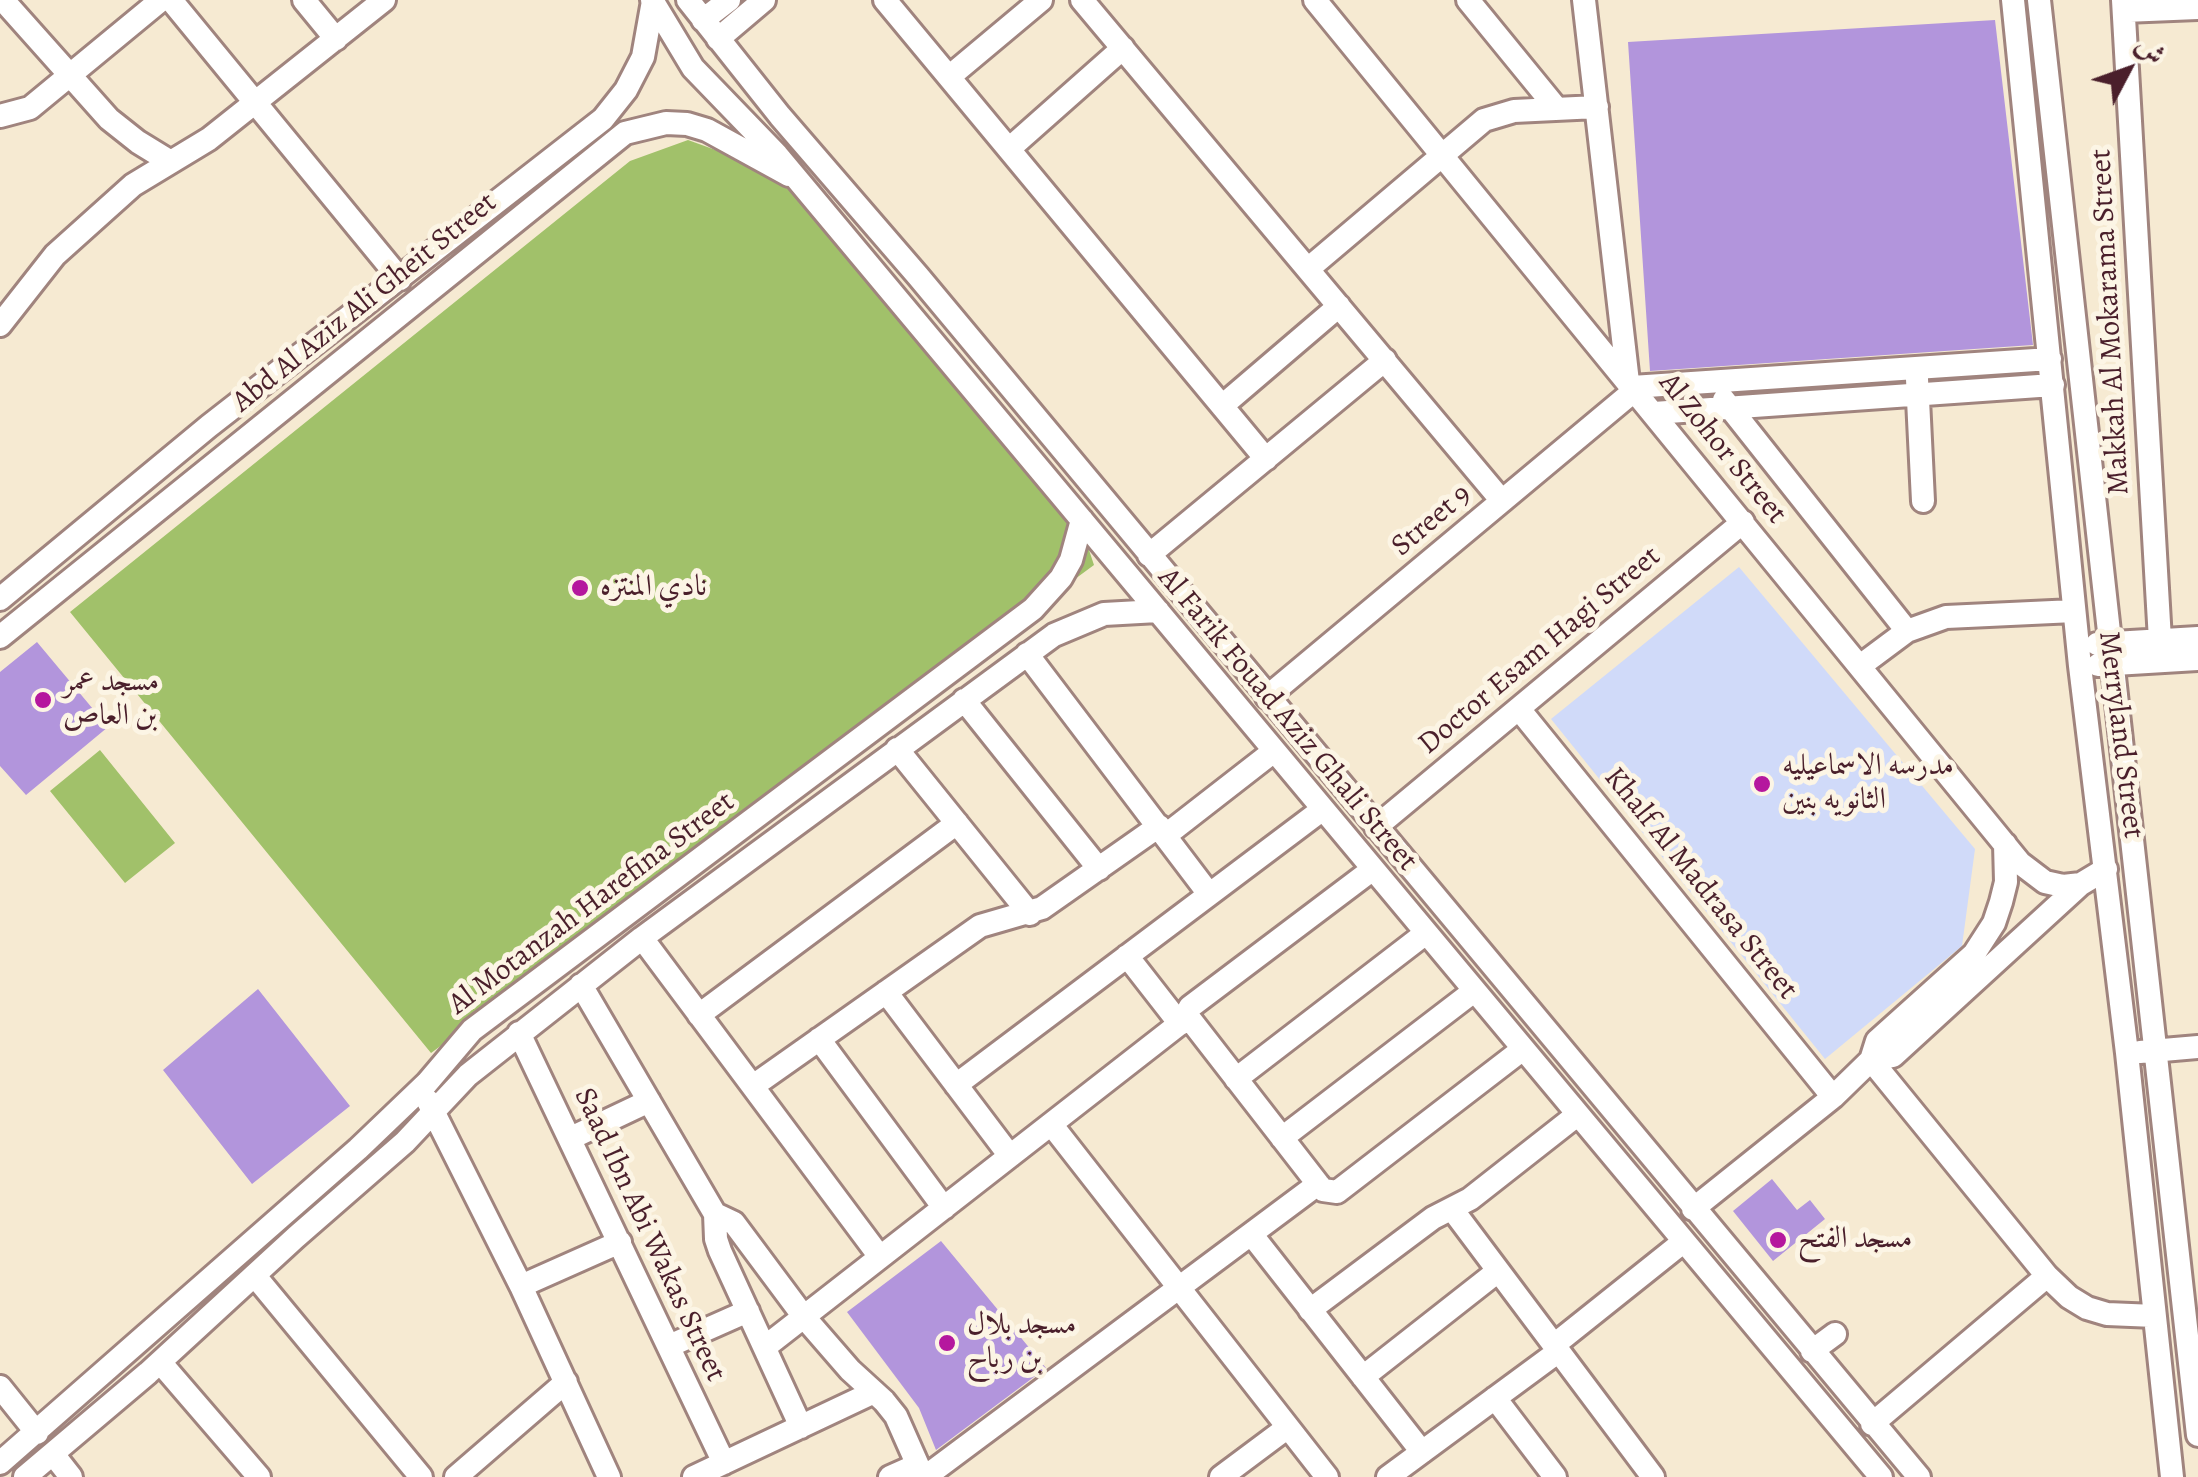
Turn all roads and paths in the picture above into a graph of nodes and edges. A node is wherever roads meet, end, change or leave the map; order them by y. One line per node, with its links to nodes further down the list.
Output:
1 (3, 0): 24 (street)
2 (162, 0): 24 (street)
3 (171, 0): 26 (street)
4 (304, 0): 21 (street)
5 (384, 0): 21 (street)
6 (688, 0): 20 (street, Al Farik Fouad Aziz Ghali Street)
7 (729, 0): 20 (street)
8 (764, 0): 22 (street)
9 (885, 0): 25 (street)
10 (1041, 0): 25 (street)
11 (1082, 0): 23 (street)
12 (1315, 0): 33 (street, Al Zohor Street)
13 (1468, 0): 28 (street)
14 (1584, 0): 27 (street)
15 (2012, 0): 37 (street, Merryland Street)
16 (2040, 0): 36 (street, Merryland Street)
17 (652, 1): 31 (street, Al Farik Fouad Aziz Ghali Street); 38 (street, Abd Al Aziz Ali Gheit Street)
18 (2124, 6): 19 (street); 75 (street, Makkah Al Mokarama Street)
19 (2198, 8)
20 (703, 20): 22 (street, Al Farik Fouad Aziz Ghali Street)
21 (336, 39): 26 (street)
22 (718, 39): 30 (street, Al Farik Fouad Aziz Ghali Street)
23 (1122, 48): 32 (street); 40 (street)
24 (72, 76): 29 (street); 34 (street)
25 (949, 77): 32 (street)
26 (257, 104): 34 (street); 42 (street)
27 (1597, 107): 28 (street); 53 (street)
28 (1557, 109): 33 (street)
29 (0, 116)
30 (780, 116): 31 (street); 41 (street, Al Farik Fouad Aziz Ghali Street)
31 (758, 135): 35 (street, Al Farik Fouad Aziz Ghali Street)
32 (1008, 149): 57 (street)
33 (1443, 156): 40 (street); 53 (street, Al Zohor Street)
34 (169, 161): 44 (street)
35 (795, 178): 39 (street, Abd Al Aziz Ali Gheit Street); 43 (street, Al Farik Fouad Aziz Ghali Street)
36 (2061, 193): 37 (street); 77 (street, Merryland Street)
37 (2034, 197): 48 (street, Merryland Street)
38 (442, 246): 39 (street); 42 (street, Abd Al Aziz Ali Gheit Street)
39 (460, 266): 56 (street, Abd Al Aziz Ali Gheit Street)
40 (1308, 270): 45 (street)
41 (918, 276): 43 (street); 54 (street, Al Farik Fouad Aziz Ghali Street)
42 (400, 279): 50 (street, Abd Al Aziz Ali Gheit Street)
43 (895, 296): 59 (street, Al Farik Fouad Aziz Ghali Street)
44 (8, 299): 46 (street)
45 (1340, 306): 47 (street); 57 (street)
46 (0, 324)
47 (1384, 360): 61 (street); 63 (street)
48 (2050, 360): 49 (street); 52 (street, Merryland Street)
49 (1916, 368): 51 (street); 55 (street)
50 (272, 379): 56 (street); 67 (street, Abd Al Aziz Ali Gheit Street)
51 (1710, 382): 53 (street); 58 (street)
52 (2052, 385): 55 (street); 71 (street, Merryland Street)
53 (1632, 386): 60 (street, Al Zohor Street); 63 (street, Street 9)
54 (1012, 389): 59 (street); 66 (street, Al Farik Fouad Aziz Ghali Street)
55 (1917, 394): 58 (street); 62 (street)
56 (292, 404): 69 (street, Abd Al Aziz Ali Gheit Street)
57 (1222, 406): 61 (street)
58 (1729, 406): 60 (street); 72 (street)
59 (989, 409): 64 (street, Al Farik Fouad Aziz Ghali Street)
60 (1654, 414): 65 (street, Al Zohor Street)
61 (1266, 459): 66 (street)
62 (1922, 500)
63 (1502, 501): 81 (street, Street 9)
64 (1082, 520): 70 (street, Al Farik Fouad Aziz Ghali Street); 84 (street, Al Motanzah Harefina Street)
65 (1743, 522): 80 (street, Al Zohor Street); 83 (street, Doctor Esam Hagi Street)
66 (1150, 555): 81 (street, Al Farik Fouad Aziz Ghali Street)
67 (21, 582): 68 (street, Abd Al Aziz Ali Gheit Street); 69 (street)
68 (0, 599)
69 (40, 604): 73 (street, Abd Al Aziz Ali Gheit Street)
70 (1158, 611): 76 (street, Al Motanzah Harefina Street); 86 (street, Al Farik Fouad Aziz Ghali Street)
71 (2074, 611): 72 (street); 78 (street, Merryland Street)
72 (1907, 631): 80 (street)
73 (0, 637)
74 (2198, 638): 75 (street)
75 (2160, 640): 77 (street)
76 (1026, 654): 82 (street, Al Motanzah Harefina Street); 90 (street)
77 (2112, 654): 78 (street); 79 (street); 115 (street, Merryland Street)
78 (2079, 655): 93 (street, Merryland Street)
79 (2198, 659)
80 (1860, 666): 91 (street, Al Zohor Street)
81 (1267, 696): 89 (street, Al Farik Fouad Aziz Ghali Street)
82 (964, 700): 85 (street, Al Motanzah Harefina Street); 92 (street)
83 (1519, 709): 89 (street, Doctor Esam Hagi Street); 122 (street, Khalf Al Madrasa Street)
84 (894, 713): 85 (street); 121 (street, Al Motanzah Harefina Street)
85 (905, 744): 88 (street); 101 (street, Al Motanzah Harefina Street)
86 (1274, 750): 87 (street, Al Farik Fouad Aziz Ghali Street); 90 (street)
87 (1322, 809): 94 (street, Al Farik Fouad Aziz Ghali Street); 98 (street)
88 (956, 823): 99 (street); 109 (street)
89 (1376, 827): 104 (street, Al Farik Fouad Aziz Ghali Street)
90 (1163, 830): 92 (street); 98 (street)
91 (2005, 844): 95 (street, Al Zohor Street); 96 (street)
92 (1099, 869): 99 (street)
93 (2106, 869): 97 (street); 116 (street, Merryland Street)
94 (1373, 870): 100 (street, Al Farik Fouad Aziz Ghali Street); 110 (street)
95 (2029, 872): 96 (street); 97 (street)
96 (2006, 882): 102 (street)
97 (2082, 884): 105 (street)
98 (1210, 894): 103 (street)
99 (1030, 914): 108 (street)
100 (1426, 933): 106 (street, Al Farik Fouad Aziz Ghali Street); 118 (street)
101 (642, 938): 107 (street, Al Motanzah Harefina Street); 109 (street)
102 (1984, 941): 105 (street); 117 (street)
103 (1127, 956): 110 (street); 119 (street)
104 (1483, 956): 106 (street); 133 (street, Al Farik Fouad Aziz Ghali Street)
105 (1999, 961): 117 (street)
106 (1468, 983): 114 (street, Al Farik Fouad Aziz Ghali Street); 128 (street)
107 (580, 985): 111 (street, Al Motanzah Harefina Street); 123 (street)
108 (886, 992): 112 (street); 119 (street)
109 (699, 1014): 120 (street)
110 (1184, 1021): 118 (street); 126 (street)
111 (519, 1033): 124 (street, Al Motanzah Harefina Street); 127 (street, Saad Ibn Abi Wakas Street)
112 (819, 1039): 120 (street); 131 (street)
113 (2198, 1046): 115 (street)
114 (1523, 1049): 125 (street, Al Farik Fouad Aziz Ghali Street); 130 (street)
115 (2156, 1051): 116 (street); 156 (street, Merryland Street)
116 (2127, 1053): 147 (street, Merryland Street)
117 (1870, 1060): 122 (street); 141 (street)
118 (1236, 1079): 128 (street)
119 (956, 1085): 129 (street)
120 (753, 1086): 138 (street)
121 (421, 1089): 124 (street); 151 (street, Al Motanzah Harefina Street)
122 (1833, 1097): 133 (street)
123 (649, 1101): 127 (street); 134 (street)
124 (434, 1111): 140 (street, Al Motanzah Harefina Street); 142 (street)
125 (1577, 1114): 132 (street); 137 (street, Al Farik Fouad Aziz Ghali Street)
126 (1051, 1124): 129 (street); 143 (street)
127 (571, 1138): 136 (street, Saad Ibn Abi Wakas Street)
128 (1282, 1138): 130 (street)
129 (1010, 1156): 131 (street)
130 (1318, 1184): 135 (street)
131 (944, 1208): 138 (street)
132 (1452, 1209): 139 (street); 145 (street)
133 (1693, 1209): 144 (street, Al Farik Fouad Aziz Ghali Street)
134 (715, 1214): 146 (street); 148 (street)
135 (1252, 1236): 143 (street); 145 (street)
136 (620, 1242): 142 (street); 152 (street, Saad Ibn Abi Wakas Street)
137 (1683, 1242): 149 (street, Al Farik Fouad Aziz Ghali Street); 154 (street)
138 (880, 1257): 148 (street)
139 (1498, 1271): 154 (street); 159 (street)
140 (255, 1276): 157 (street, Al Motanzah Harefina Street); 178 (street)
141 (2047, 1276): 147 (street); 164 (street)
142 (522, 1286): 160 (street)
143 (1180, 1289): 166 (street); 173 (street)
144 (1773, 1305): 149 (street); 155 (street, Al Farik Fouad Aziz Ghali Street)
145 (1310, 1310): 159 (street)
146 (748, 1311): 152 (street); 153 (street)
147 (2155, 1316): 189 (street, Merryland Street)
148 (804, 1317): 153 (street); 162 (street)
149 (1751, 1324): 158 (street, Al Farik Fouad Aziz Ghali Street)
150 (1834, 1334): 155 (street)
151 (123, 1343): 157 (street); 167 (street, Al Motanzah Harefina Street)
152 (669, 1346): 172 (street, Saad Ibn Abi Wakas Street)
153 (765, 1347): 165 (street)
154 (1556, 1348): 163 (street); 186 (street)
155 (1810, 1349): 158 (street); 164 (street, Al Farik Fouad Aziz Ghali Street)
156 (2194, 1357): 168 (street, Merryland Street)
157 (154, 1367): 170 (street, Al Motanzah Harefina Street); 177 (street)
158 (1789, 1368): 187 (street, Al Farik Fouad Aziz Ghali Street)
159 (1363, 1376): 169 (street)
160 (566, 1382): 179 (street); 180 (street)
161 (0, 1387): 167 (street)
162 (874, 1392): 165 (street); 173 (street)
163 (1495, 1398): 169 (street); 185 (street)
164 (1872, 1424): 188 (street, Al Farik Fouad Aziz Ghali Street)
165 (801, 1426): 172 (street)
166 (1288, 1427): 174 (street); 183 (street)
167 (37, 1433): 171 (street, Al Motanzah Harefina Street)
168 (2198, 1435)
169 (1422, 1452): 184 (street)
170 (53, 1454): 175 (street, Al Motanzah Harefina Street); 176 (street)
171 (0, 1464)
172 (733, 1466): 181 (street)
173 (922, 1473): 182 (street)
174 (1224, 1476)
175 (25, 1477)
176 (71, 1477)
177 (259, 1477)
178 (420, 1477)
179 (456, 1477)
180 (609, 1477)
181 (694, 1477)
182 (890, 1477)
183 (1327, 1477)
184 (1388, 1477)
185 (1555, 1477)
186 (1653, 1477)
187 (1881, 1477)
188 (1919, 1477)
189 (2172, 1477)

